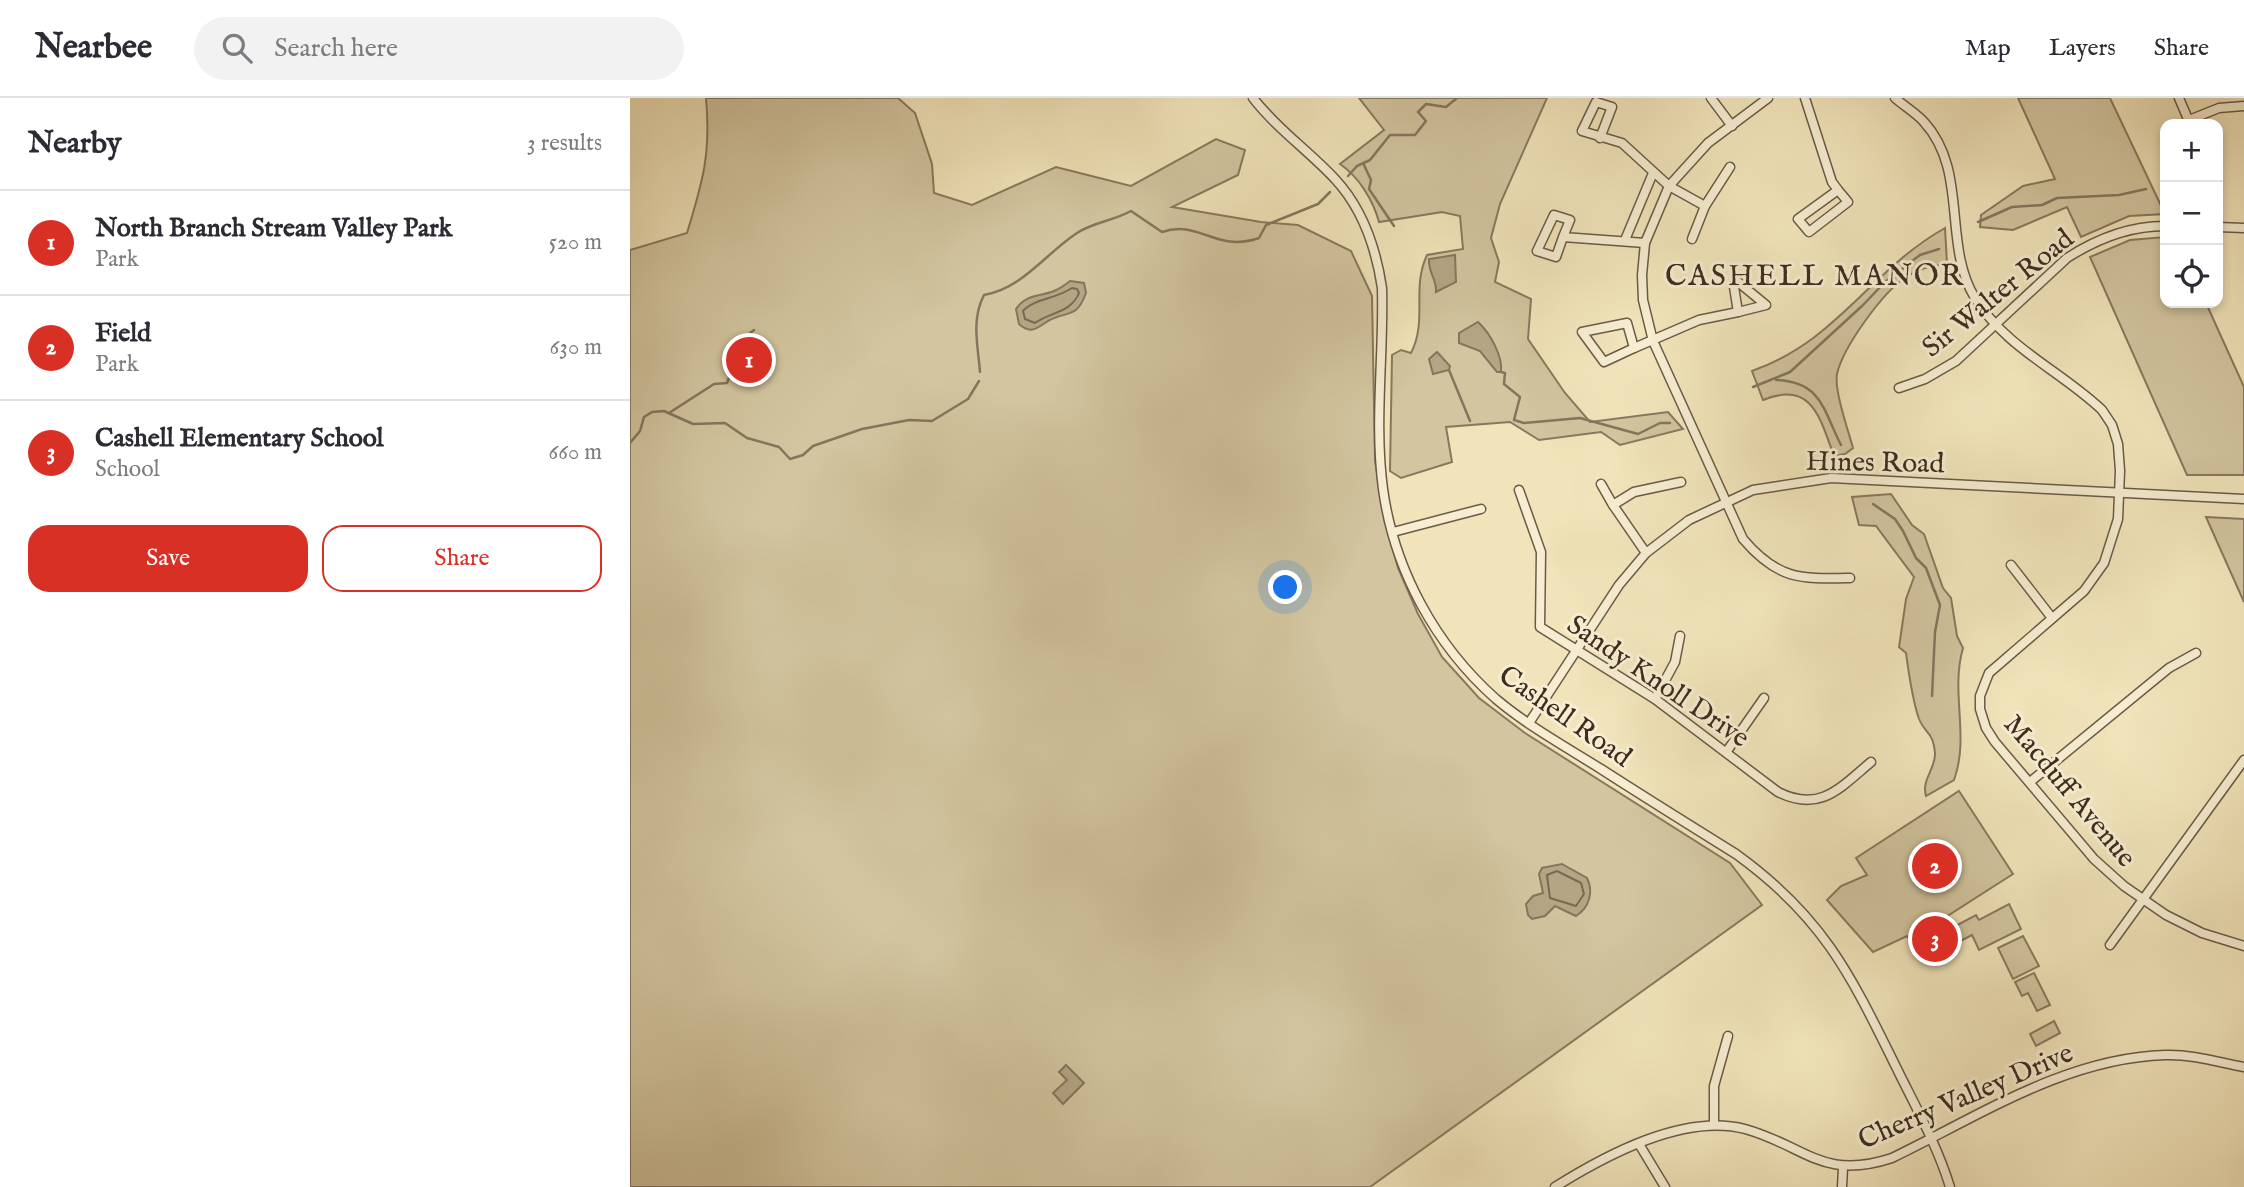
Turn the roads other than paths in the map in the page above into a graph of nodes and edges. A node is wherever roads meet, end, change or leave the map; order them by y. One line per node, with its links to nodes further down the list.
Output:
1 (1253, 98): 37 (street, Cashell Road)
2 (1711, 98): 10 (street)
3 (1768, 98): 10 (street)
4 (1805, 98): 15 (street)
5 (1895, 98): 25 (street, Macduff Avenue)
6 (2179, 98): 8 (street)
7 (2244, 106): 9 (street)
8 (2189, 119)
9 (2196, 119)
10 (1732, 126): 14 (street)
11 (1600, 138): 11 (street); 13 (street)
12 (1730, 167): 16 (street)
13 (1653, 173): 14 (street); 22 (street)
14 (1669, 186): 16 (street); 23 (street)
15 (1838, 190): 15 (street)
16 (1705, 206): 21 (street)
17 (2160, 226): 25 (street, Sir Walter Road)
18 (2223, 227): 19 (street)
19 (2244, 228)
20 (1563, 237): 20 (street); 22 (street)
21 (1692, 239)
22 (1625, 240): 23 (street)
23 (1646, 243): 26 (street)
24 (1738, 312): 26 (street)
25 (1994, 324): 28 (street, Sir Walter Road); 32 (street, Macduff Avenue)
26 (1653, 341): 27 (street); 34 (street)
27 (1634, 348): 27 (street)
28 (1899, 388)
29 (1681, 482): 35 (street)
30 (1601, 484): 35 (street)
31 (1519, 491): 43 (street, Sandy Knoll Drive)
32 (2118, 492): 33 (street, Hines Road); 34 (street, Hines Road); 41 (street, Macduff Avenue)
33 (2244, 499)
34 (1725, 501): 38 (street, Hines Road); 40 (street)
35 (1614, 505): 38 (street)
36 (1481, 509): 37 (street)
37 (1393, 533): 47 (street, Cashell Road)
38 (1646, 553): 43 (street, Hines Road)
39 (2011, 565): 41 (street)
40 (1850, 578)
41 (2052, 618): 51 (street, Macduff Avenue)
42 (1680, 636): 46 (street)
43 (1575, 652): 46 (street, Sandy Knoll Drive); 47 (street, Hines Road)
44 (2196, 653): 51 (street)
45 (1764, 698): 48 (street)
46 (1655, 699): 48 (street, Sandy Knoll Drive)
47 (1529, 723): 58 (street, Cashell Road)
48 (1727, 751): 50 (street, Sandy Knoll Drive)
49 (2244, 760): 52 (street)
50 (1871, 762)
51 (2030, 782): 52 (street, Macduff Avenue)
52 (2141, 900): 53 (street); 54 (street, Macduff Avenue)
53 (2110, 945)
54 (2244, 946)
55 (1728, 1036): 57 (street)
56 (2244, 1066): 58 (street, Cherry Valley Drive)
57 (1714, 1124): 59 (street, Cherry Valley Drive); 60 (street, Cherry Valley Drive)
58 (1931, 1139): 60 (street, Cherry Valley Drive); 64 (street, Cashell Road)
59 (1639, 1144): 61 (street, Cherry Valley Drive); 62 (street)
60 (1843, 1167): 63 (street)
61 (1555, 1187)
62 (1665, 1187)
63 (1842, 1187)
64 (1950, 1187)

